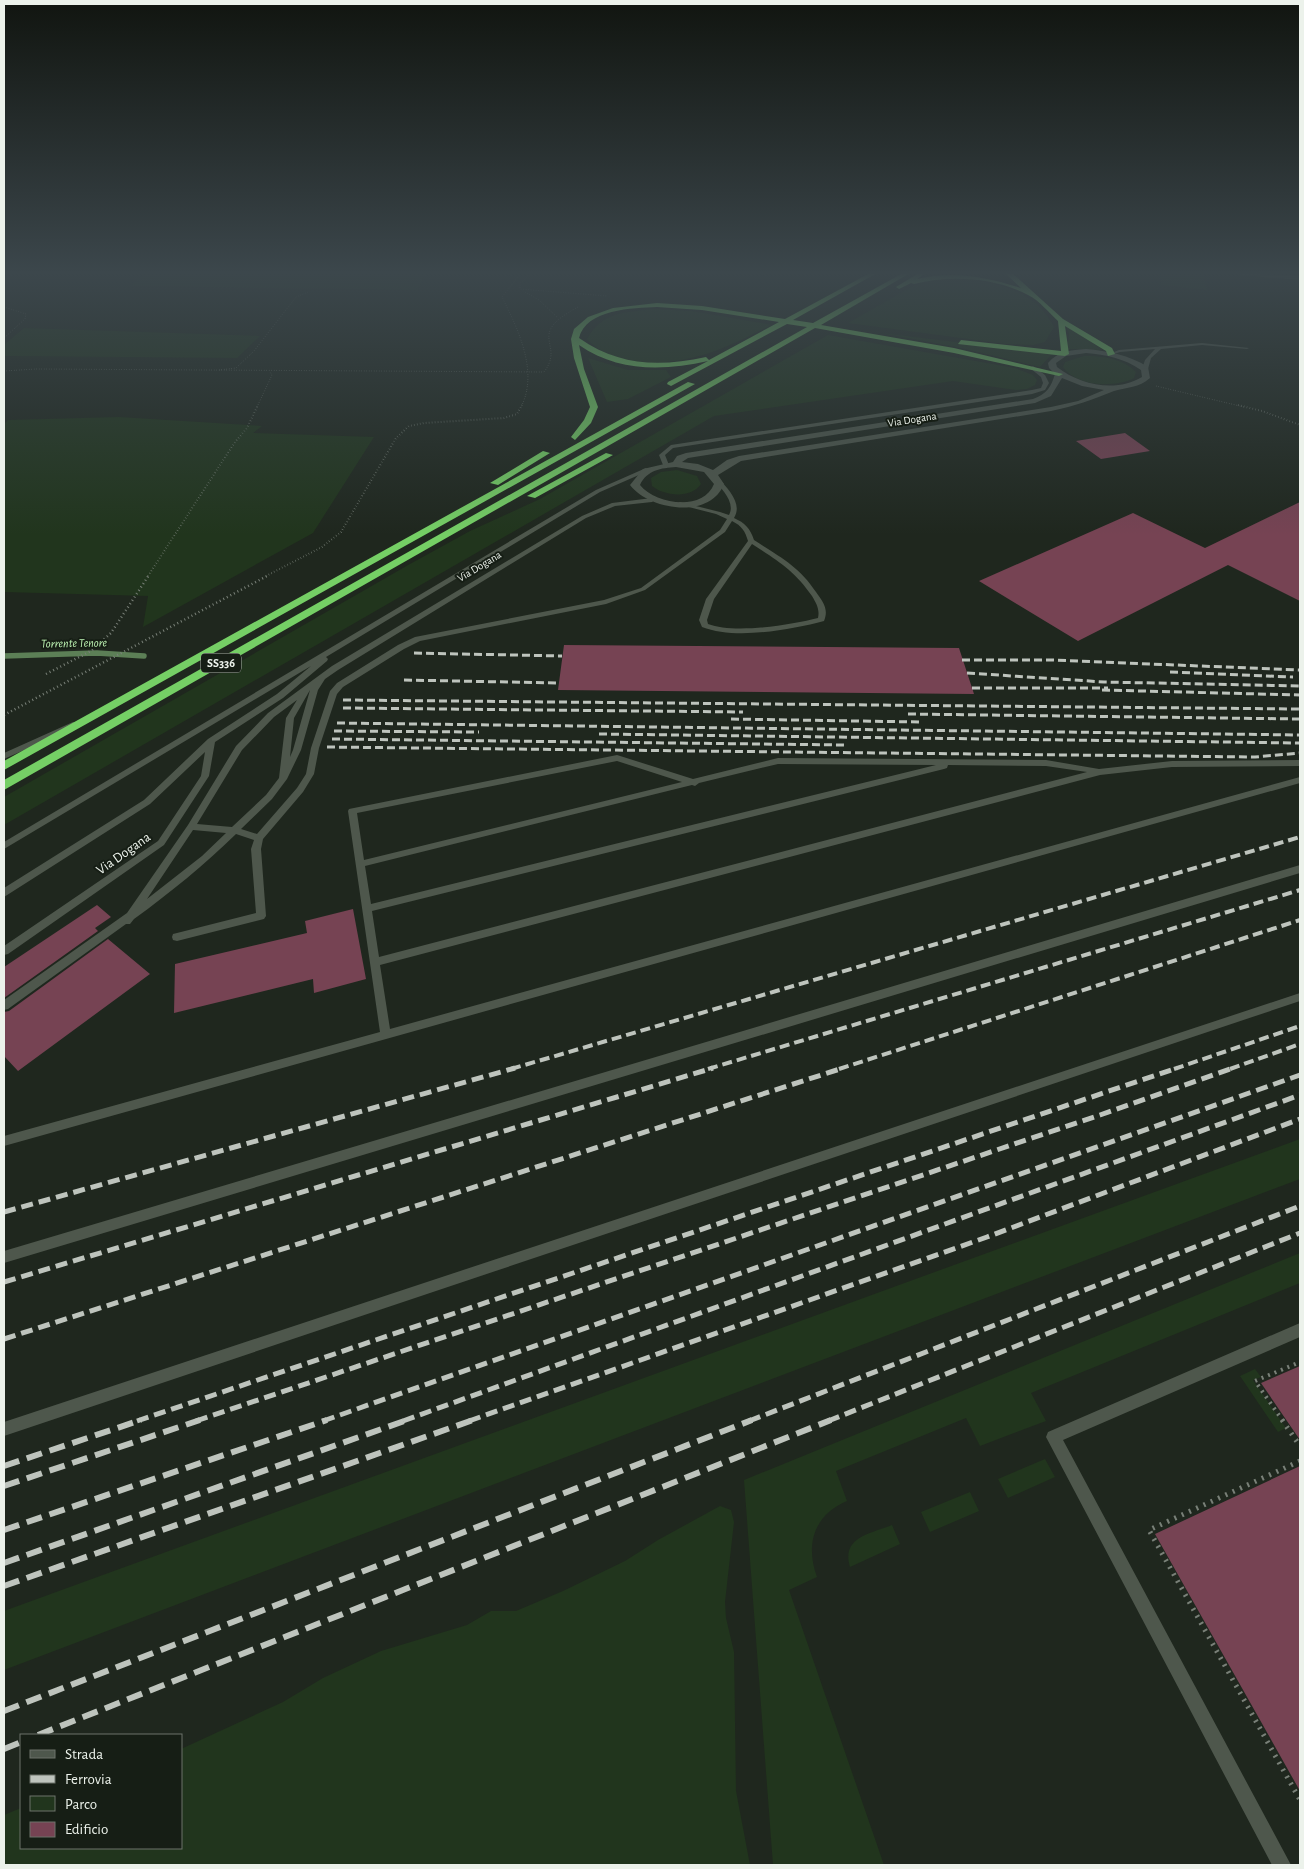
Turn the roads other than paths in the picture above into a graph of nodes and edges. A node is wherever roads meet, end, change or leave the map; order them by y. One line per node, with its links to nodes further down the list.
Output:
1 (578, 360): 21 (highway)
2 (612, 360): 3 (highway)
3 (698, 360)
4 (714, 360): 20 (highway)
5 (734, 360): 13 (highway)
6 (754, 360): 31 (highway, SS336)
7 (772, 360): 19 (highway)
8 (999, 360): 12 (highway)
9 (1055, 360): 15 (street)
10 (1129, 360): 14 (street)
11 (1147, 360): 14 (lane)
12 (1033, 368): 15 (highway); 17 (lane)
13 (718, 369)
14 (1145, 369): 18 (street)
15 (1059, 375): 17 (lane); 18 (street); 24 (street, Via Dogana)
16 (701, 379): 30 (highway, SS336)
17 (1043, 388): 24 (lane)
18 (1115, 388): 26 (street, Via Dogana)
19 (722, 389)
20 (651, 395)
21 (600, 423)
22 (551, 450): 30 (highway)
23 (613, 452): 31 (highway)
24 (671, 464): 25 (street, Via Dogana); 26 (street, Via Dogana)
25 (646, 470): 27 (street); 33 (lane, Via Dogana)
26 (715, 477): 28 (street, Via Dogana); 29 (lane)
27 (652, 500): 28 (street, Via Dogana); 34 (lane, Via Dogana)
28 (678, 504): 29 (lane)
29 (732, 518): 32 (lane); 48 (lane)
30 (424, 532): 35 (highway, SS336)
31 (438, 540): 45 (highway, SS336)
32 (751, 541): 32 (lane)
33 (339, 644): 36 (lane, Via Dogana); 49 (lane, Via Dogana)
34 (327, 672): 42 (lane, Via Dogana); 42 (lane, Via Dogana); 46 (lane, Via Dogana)
35 (91, 718): 37 (lane); 40 (highway, SS336)
36 (211, 741): 52 (lane, Via Dogana); 56 (lane, Via Dogana)
37 (4, 756)
38 (959, 762): 41 (lane); 44 (lane); 53 (lane)
39 (1300, 763): 41 (lane)
40 (4, 766)
41 (1100, 772): 57 (lane)
42 (283, 780): 47 (lane, Via Dogana)
43 (1300, 780): 60 (lane)
44 (695, 783): 50 (lane); 50 (lane)
45 (4, 786)
46 (191, 827): 47 (lane); 54 (lane, Via Dogana)
47 (234, 830): 48 (lane); 54 (lane, Via Dogana)
48 (259, 838): 55 (lane)
49 (4, 846)
50 (360, 864): 53 (lane)
51 (1300, 869): 62 (lane)
52 (4, 893)
53 (367, 909): 57 (lane)
54 (127, 920): 59 (lane, Via Dogana)
55 (176, 937)
56 (4, 951)
57 (375, 962): 60 (lane)
58 (1300, 998): 64 (lane)
59 (4, 1006)
60 (386, 1036): 61 (lane)
61 (4, 1140)
62 (4, 1257)
63 (1300, 1330): 65 (lane)
64 (4, 1429)
65 (1282, 1865)

